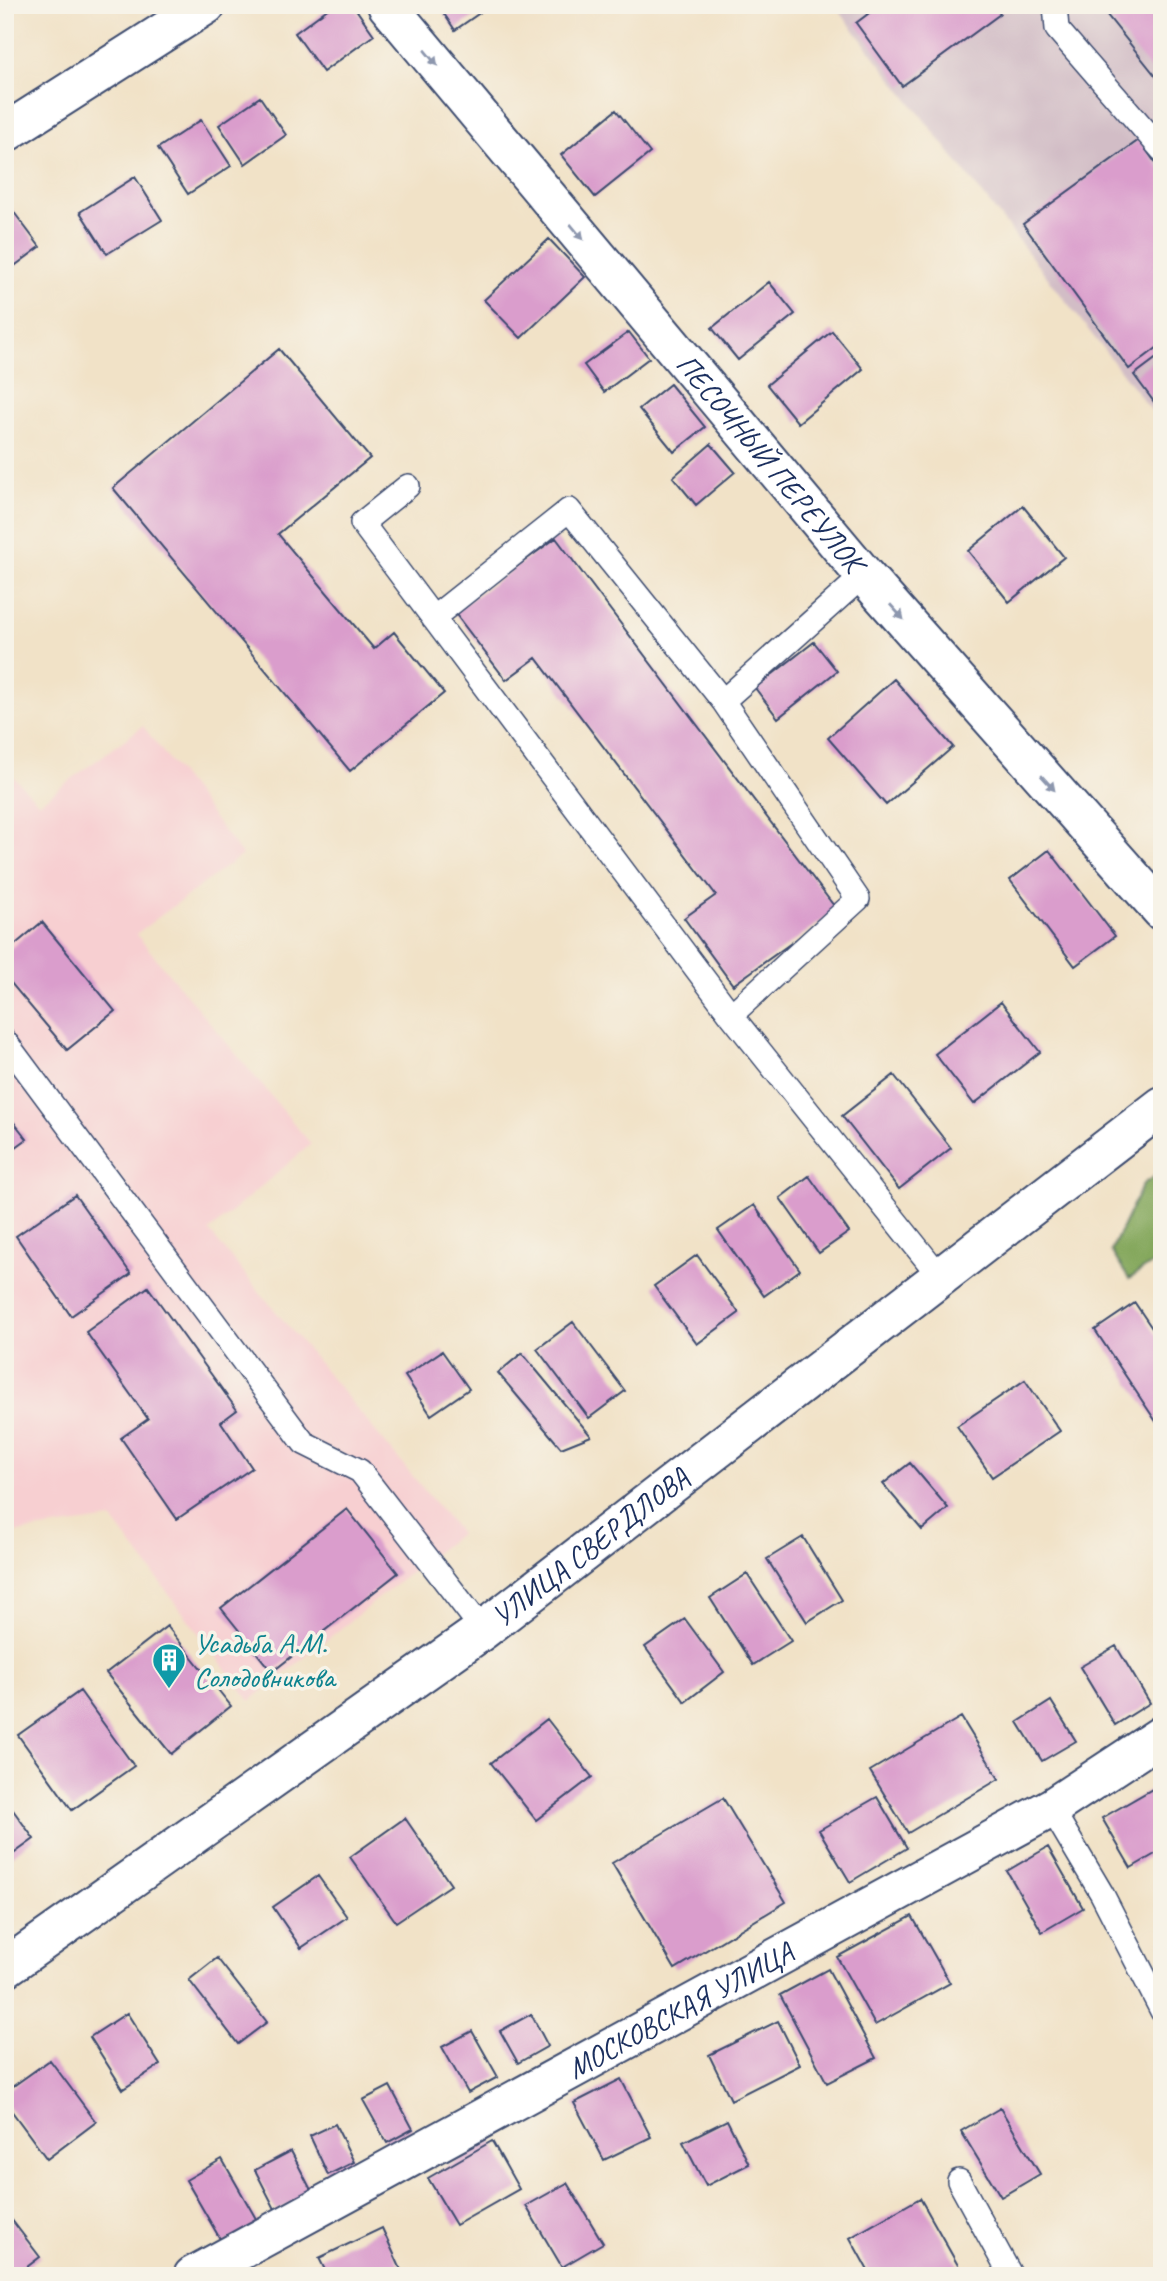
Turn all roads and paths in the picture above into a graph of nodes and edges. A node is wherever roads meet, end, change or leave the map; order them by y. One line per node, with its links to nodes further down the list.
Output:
1 (206, 5): 4 (street)
2 (387, 5): 7 (street, ПЕСОЧНЫЙ ПЕРЕУЛОК, one-way to 7)
3 (1055, 5): 5 (lane)
4 (5, 133)
5 (1162, 150)
6 (408, 485): 8 (lane)
7 (864, 575): 9 (lane); 10 (street, ПЕСОЧНЫЙ ПЕРЕУЛОК, one-way to 10)
8 (433, 618): 9 (lane); 11 (lane)
9 (723, 701): 11 (lane)
10 (1162, 911)
11 (731, 1015): 14 (lane)
12 (5, 1041): 15 (lane)
13 (1162, 1107): 14 (street, УЛИЦА СВЕРДЛОВА)
14 (942, 1279): 15 (street, УЛИЦА СВЕРДЛОВА)
15 (483, 1630): 18 (street, УЛИЦА СВЕРДЛОВА)
16 (1162, 1735): 17 (street, МОСКОВСКАЯ УЛИЦА)
17 (1051, 1808): 19 (lane); 21 (street, МОСКОВСКАЯ УЛИЦА)
18 (5, 1968)
19 (1162, 2011)
20 (959, 2181): 22 (lane)
21 (193, 2276)
22 (1011, 2276)

